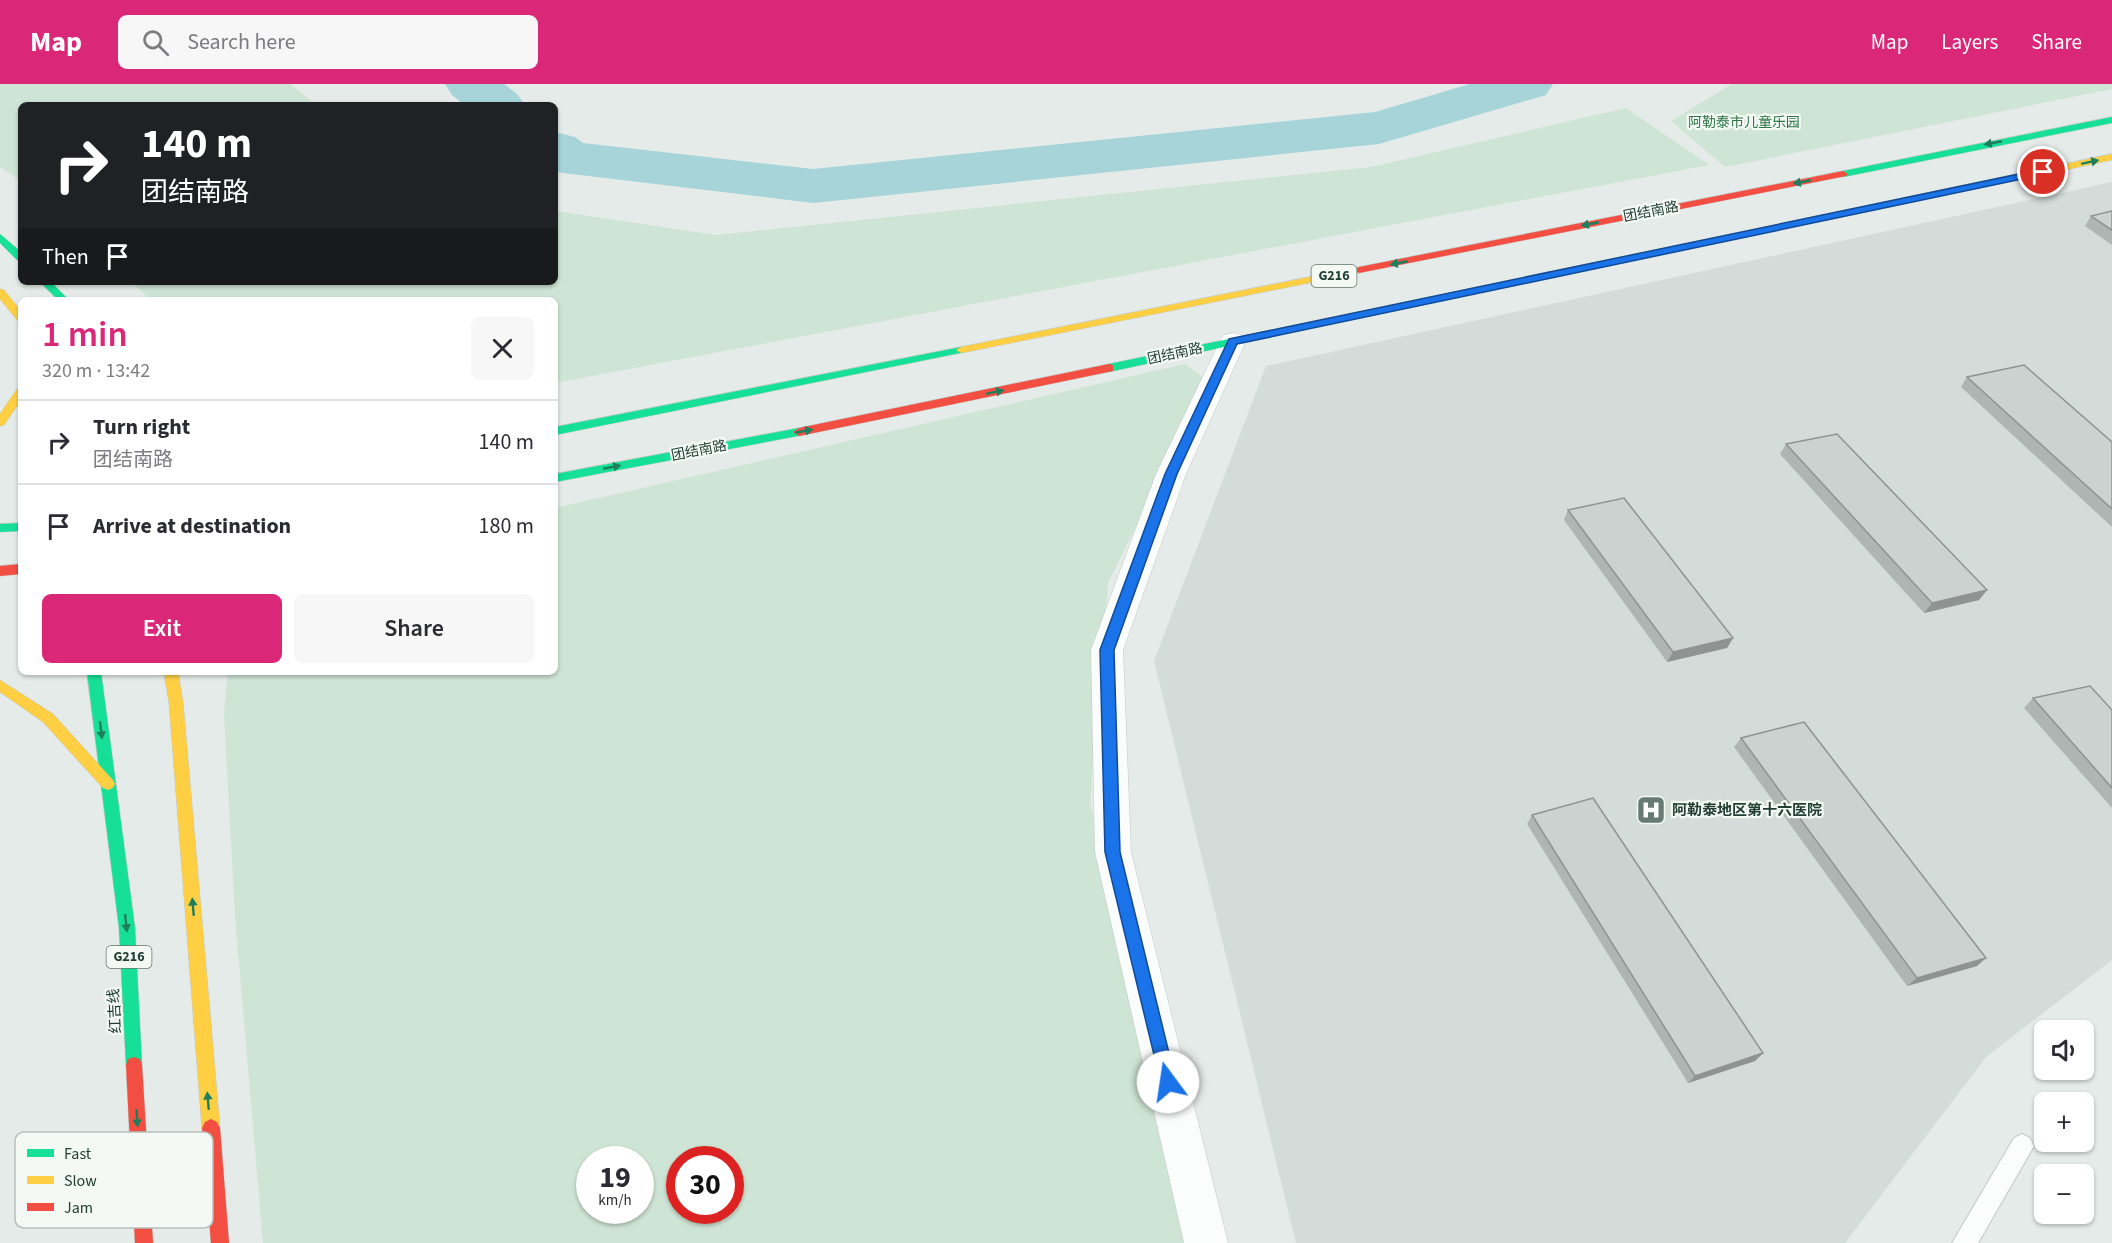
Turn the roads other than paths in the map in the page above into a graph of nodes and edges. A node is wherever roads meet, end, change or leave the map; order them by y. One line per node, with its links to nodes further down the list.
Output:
1 (2112, 120): 12 (main road, 团结南路 / G216, one-way to 12)
2 (2112, 157): 9 (main road, 团结南路, one-way to 2)
3 (0, 237): 4 (main road)
4 (18, 255)
5 (48, 285): 7 (main road)
6 (0, 292): 8 (main road)
7 (61, 297)
8 (18, 314)
9 (1233, 341): 13 (main road, 团结南路, one-way to 9); 31 (street)
10 (18, 396): 11 (main road)
11 (0, 422)
12 (558, 431)
13 (558, 477)
14 (18, 527): 15 (main road)
15 (0, 528)
16 (18, 569): 17 (main road)
17 (0, 571)
18 (94, 675): 23 (main road, 红吉线 / G216, one-way to 23)
19 (172, 675): 22 (main road)
20 (185, 682): 22 (main road)
21 (0, 685): 23 (main road)
22 (176, 702): 25 (main road, one-way to 22)
23 (108, 784): 24 (main road, 红吉线 / G216, one-way to 24)
24 (138, 1132)
25 (211, 1132)
26 (2022, 1146): 32 (lane)
27 (213, 1157): 30 (main road, one-way to 27)
28 (143, 1228): 29 (main road, 红吉线 / G216, one-way to 29)
29 (144, 1243)
30 (220, 1243)
31 (1206, 1243)
32 (1964, 1243)

